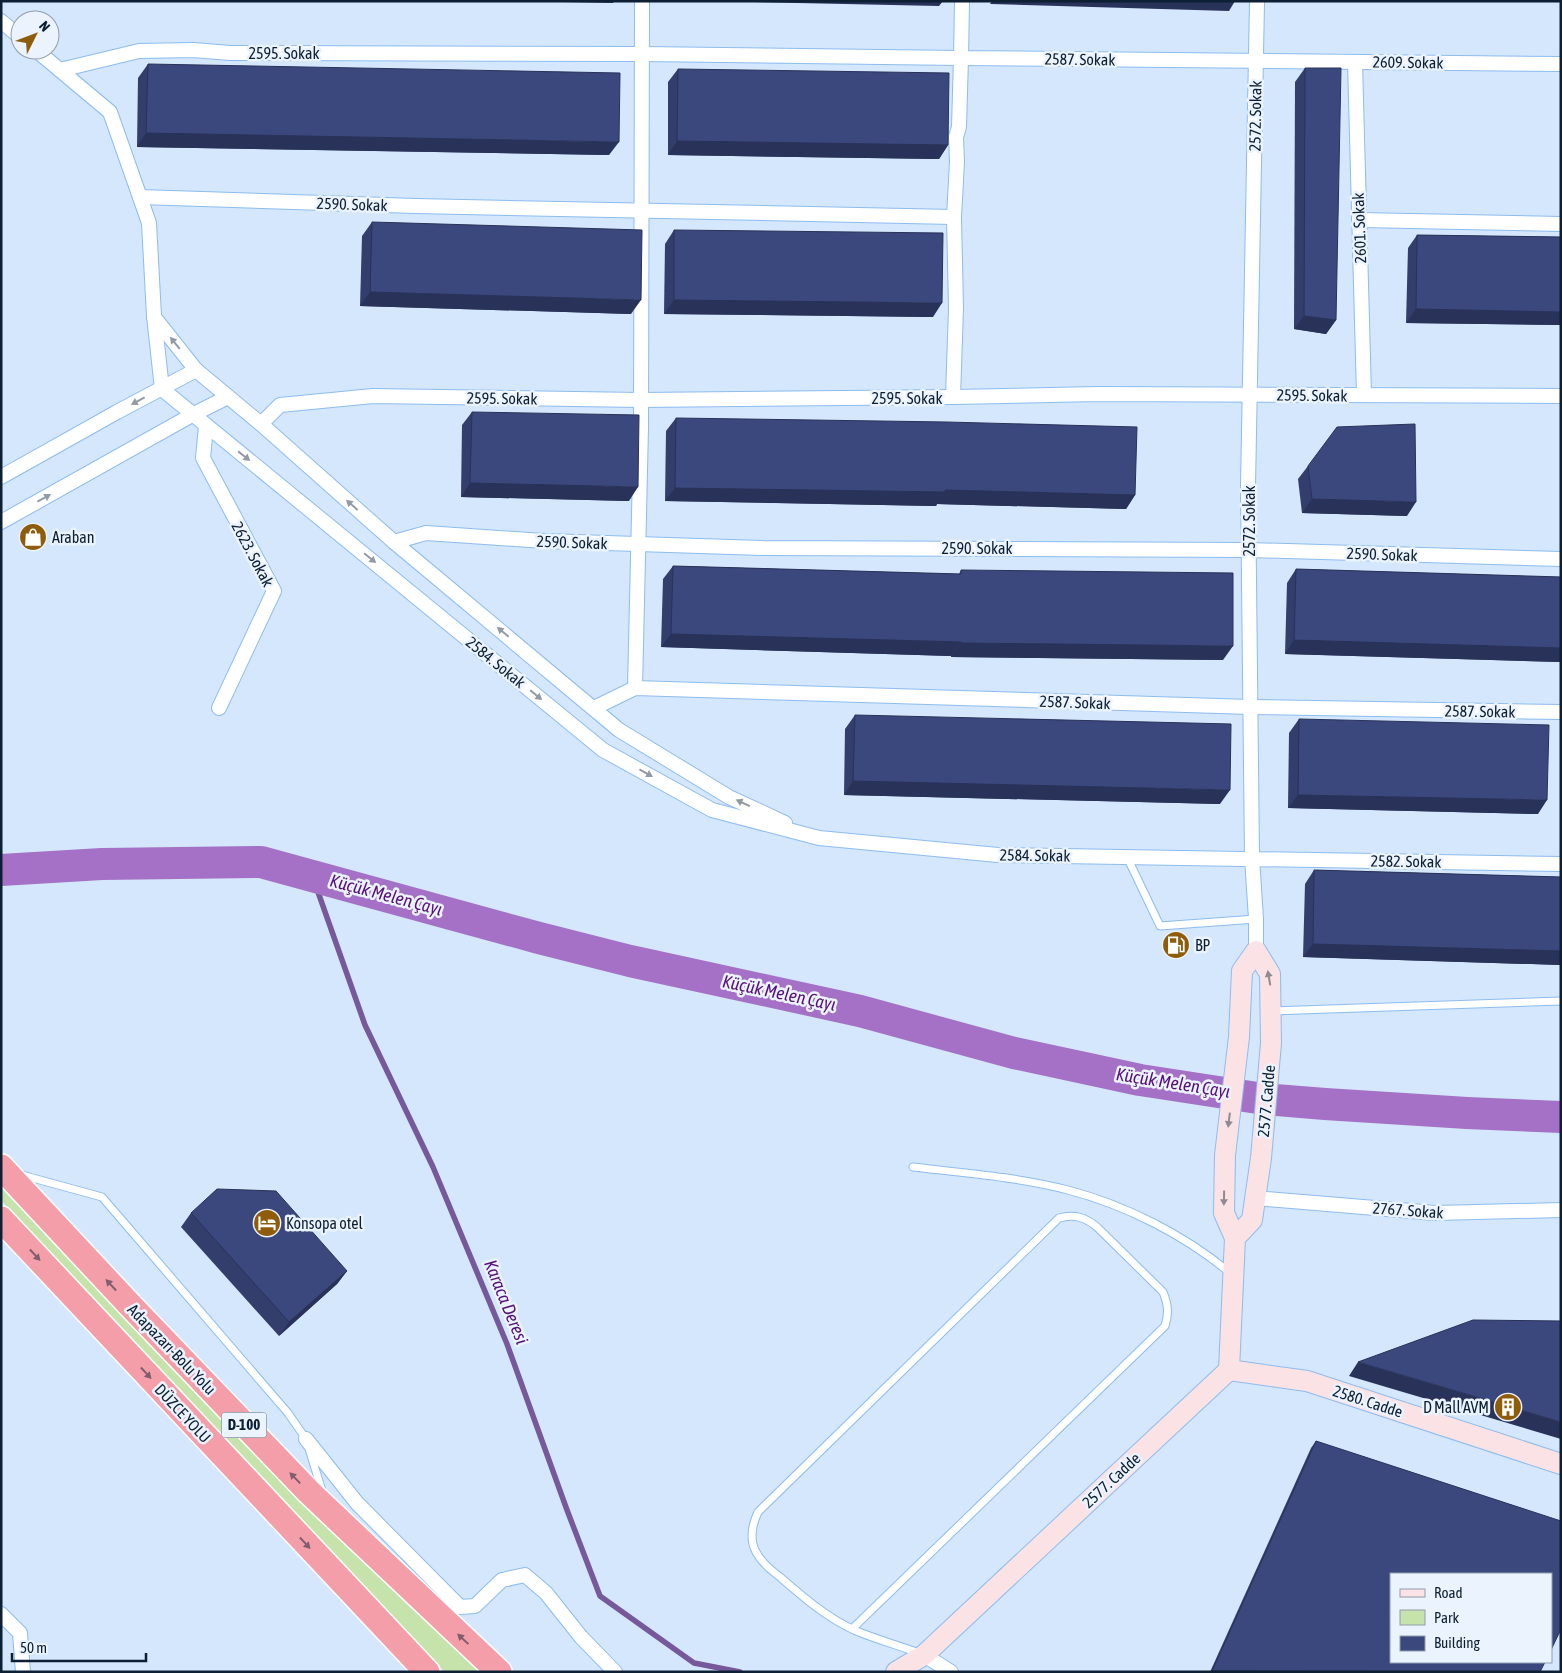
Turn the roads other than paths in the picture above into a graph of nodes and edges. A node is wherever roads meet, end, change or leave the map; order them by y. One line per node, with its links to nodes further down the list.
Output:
1 (642, 1): 4 (street)
2 (962, 1): 5 (street)
3 (1257, 1): 7 (street, 2572. Sokak)
4 (642, 54): 5 (street, 2595. Sokak); 10 (street, 2595. Sokak); 12 (street)
5 (961, 58): 7 (street, 2587. Sokak); 13 (street)
6 (48, 60): 10 (street)
7 (1256, 60): 8 (street, 2609. Sokak); 19 (street, 2572. Sokak)
8 (1355, 62): 9 (street, 2609. Sokak); 14 (street, 2601. Sokak)
9 (1561, 64)
10 (60, 70): 11 (street)
11 (140, 197): 12 (street, 2590. Sokak); 16 (street)
12 (641, 210): 13 (street, 2590. Sokak); 24 (street)
13 (954, 218): 23 (street)
14 (1359, 220): 15 (street); 20 (street, 2601. Sokak)
15 (1561, 224)
16 (154, 316): 17 (street, 2584. Sokak, one-way to 16); 18 (street)
17 (196, 370): 18 (street); 22 (street, 2584. Sokak)
18 (162, 389): 25 (street, 2584. Sokak); 28 (street, one-way to 28)
19 (1250, 394): 20 (street, 2595. Sokak); 23 (street, 2595. Sokak); 32 (street, 2572. Sokak)
20 (1364, 395): 21 (street, 2595. Sokak)
21 (1561, 396)
22 (228, 397): 25 (street); 26 (street, 2584. Sokak)
23 (953, 398): 24 (street, 2595. Sokak)
24 (641, 400): 26 (street, 2595. Sokak); 31 (street)
25 (192, 415): 27 (street, 2584. Sokak); 29 (street, one-way to 25)
26 (261, 424): 30 (street, 2584. Sokak, one-way to 26)
27 (206, 426): 36 (street, 2623. Sokak); 39 (street, 2584. Sokak, one-way to 39)
28 (1, 477)
29 (1, 522)
30 (394, 542): 31 (street, 2590. Sokak); 37 (street, 2584. Sokak, one-way to 30)
31 (638, 544): 32 (street, 2590. Sokak); 34 (street)
32 (1249, 550): 33 (street, 2590. Sokak); 35 (street, 2572. Sokak)
33 (1561, 559)
34 (635, 688): 35 (street, 2587. Sokak); 37 (street, 2587. Sokak)
35 (1251, 707): 38 (street, 2587. Sokak); 41 (street, 2572. Sokak)
36 (219, 708)
37 (594, 708): 39 (street, 2584. Sokak, one-way to 37)
38 (1561, 712)
39 (819, 838): 40 (street, 2584. Sokak)
40 (1127, 857): 41 (street, 2584. Sokak); 43 (lane)
41 (1252, 858): 42 (street, 2582. Sokak); 43 (street, 2572. Sokak)
42 (1561, 864)
43 (1256, 919): 44 (street, 2572. Sokak)
44 (1256, 951): 46 (street, 2577. Cadde, one-way to 44); 52 (street, 2577. Cadde, one-way to 52)
45 (1561, 1002): 46 (lane)
46 (1270, 1011): 49 (street, 2577. Cadde)
47 (913, 1167): 53 (lane)
48 (2, 1168): 55 (lane); 57 (highway, Adapazarı-Bolu Yolu / D-100, one-way to 48)
49 (1255, 1198): 50 (street, 2767. Sokak); 52 (street)
50 (1561, 1210)
51 (1, 1220): 62 (highway, DÜZCE YOLU / D-100, one-way to 62)
52 (1235, 1238): 53 (street)
53 (1234, 1275): 54 (street)
54 (1229, 1370): 56 (street, 2580. Cadde); 60 (street, 2577. Cadde)
55 (306, 1439): 57 (lane); 64 (street)
56 (1561, 1464)
57 (328, 1511): 63 (highway, Adapazarı-Bolu Yolu / D-100, one-way to 57)
58 (1, 1614): 61 (street)
59 (852, 1629): 59 (lane); 60 (lane)
60 (920, 1664): 65 (street, 2577. Cadde); 66 (street)
61 (23, 1672)
62 (427, 1672)
63 (499, 1672)
64 (615, 1672)
65 (896, 1672)
66 (951, 1672)

